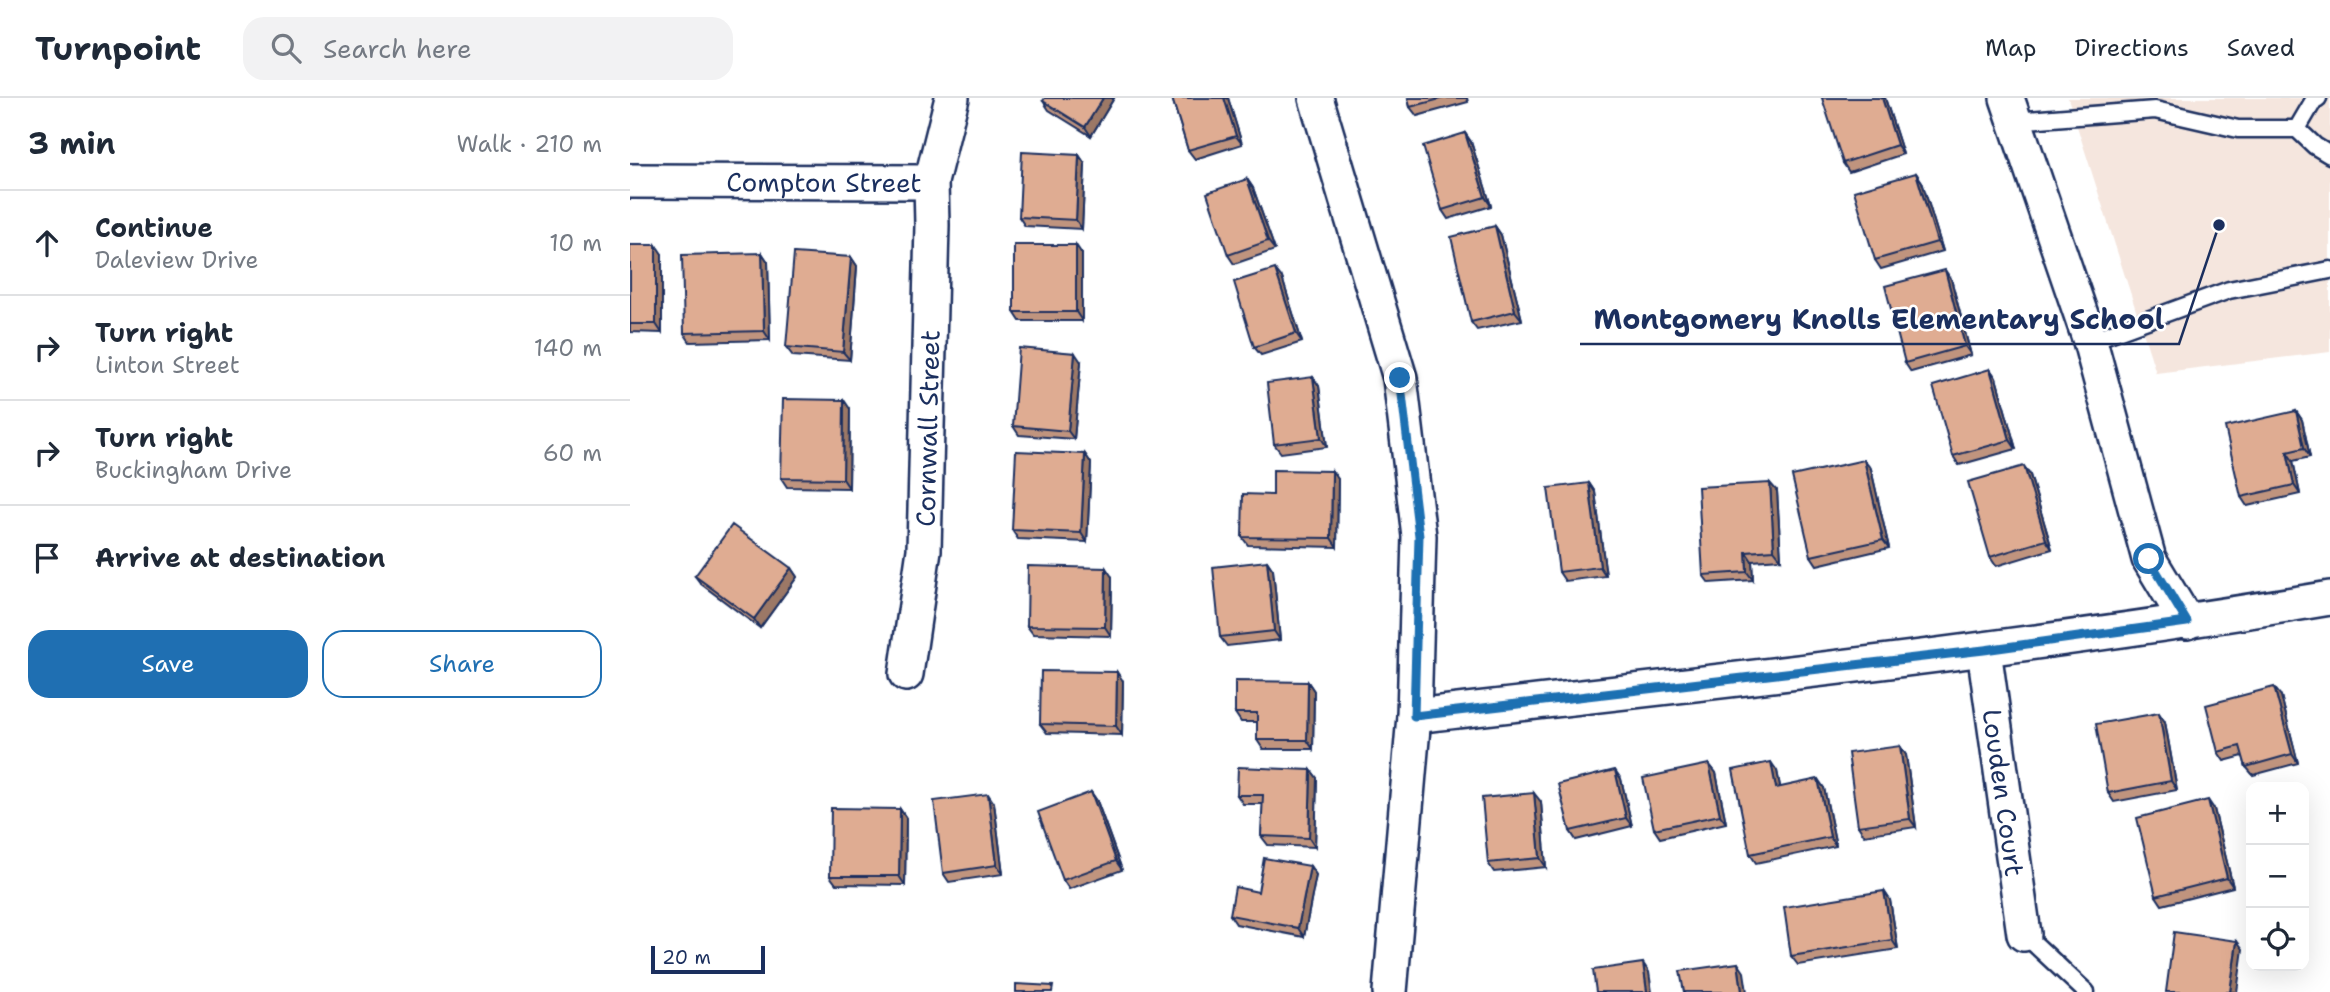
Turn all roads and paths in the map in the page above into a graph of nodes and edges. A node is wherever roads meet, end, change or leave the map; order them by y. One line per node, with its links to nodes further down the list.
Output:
1 (952, 98): 8 (street, Compton Street)
2 (1316, 98): 15 (street)
3 (2318, 98): 5 (lane)
4 (2011, 110): 5 (lane); 10 (street)
5 (2297, 128): 6 (lane)
6 (2330, 155)
7 (630, 181): 8 (street, Compton Street)
8 (931, 182): 14 (street, Cornwall Street)
9 (2330, 270): 10 (lane)
10 (2090, 341): 12 (street)
11 (2330, 598): 12 (street)
12 (2187, 622): 13 (street)
13 (1984, 650): 15 (street); 16 (street, Louden Court)
14 (906, 674)
15 (1414, 716): 17 (street)
16 (2024, 934): 18 (lane)
17 (1390, 992)
18 (2086, 992)

